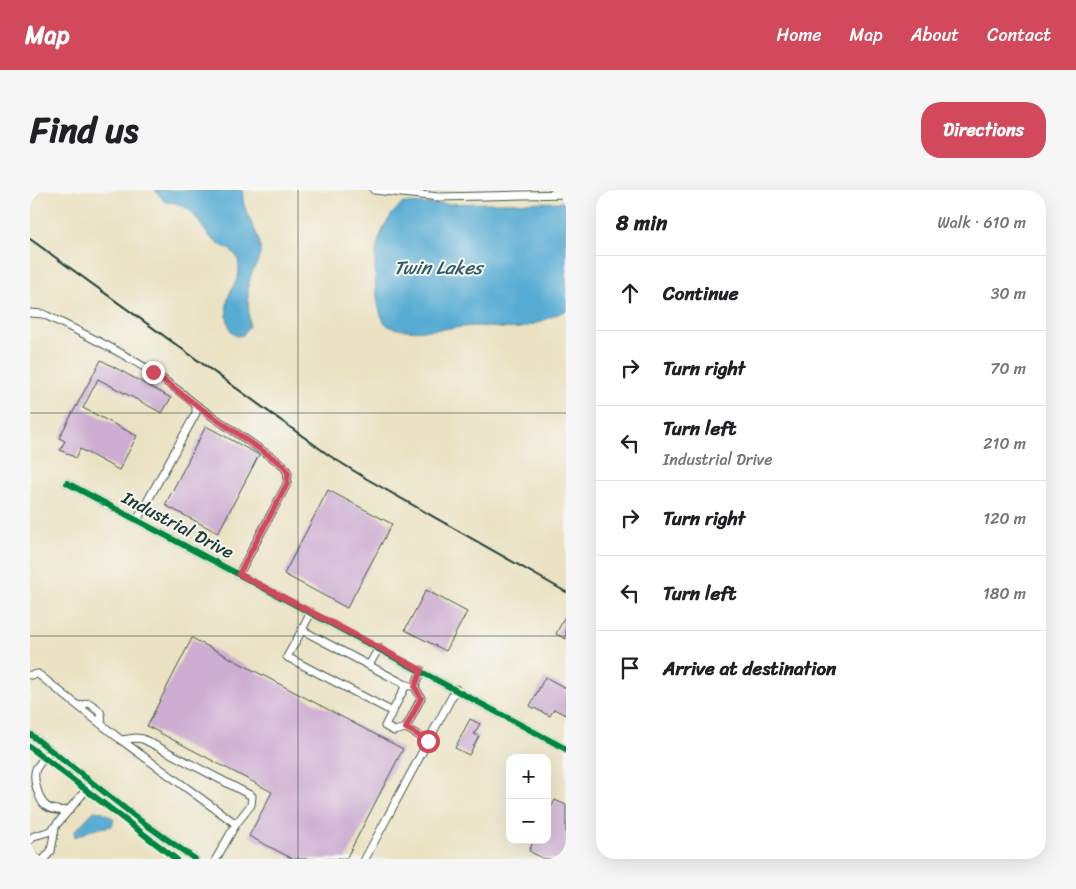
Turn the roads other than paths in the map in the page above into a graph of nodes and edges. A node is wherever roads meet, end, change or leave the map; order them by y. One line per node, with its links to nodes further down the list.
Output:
1 (374, 190): 2 (street)
2 (566, 194)
3 (30, 312): 4 (street)
4 (196, 405): 6 (street); 7 (street)
5 (67, 483): 6 (street, Industrial Drive)
6 (137, 520): 7 (street, Industrial Drive)
7 (239, 574): 8 (street, Industrial Drive)
8 (311, 612): 9 (street); 10 (street, Industrial Drive)
9 (302, 630): 11 (street); 17 (street)
10 (379, 648): 11 (street); 12 (street, Industrial Drive)
11 (369, 665): 14 (street)
12 (421, 670): 15 (street); 16 (street, Industrial Drive)
13 (30, 675): 20 (street)
14 (406, 685): 15 (street); 17 (street)
15 (415, 687): 18 (street)
16 (456, 689): 21 (street); 22 (street, Industrial Drive)
17 (393, 712): 18 (street)
18 (406, 728): 21 (street)
19 (30, 734): 23 (street)
20 (122, 740): 27 (street); 27 (street)
21 (428, 741): 35 (street)
22 (566, 749)
23 (51, 751): 24 (street); 25 (street)
24 (33, 771): 26 (street)
25 (92, 783): 26 (street); 33 (street)
26 (69, 810): 28 (street)
27 (236, 824): 34 (street)
28 (55, 827): 29 (street); 32 (street)
29 (30, 840)
30 (30, 855): 31 (street)
31 (36, 859)
32 (44, 859)
33 (195, 859)
34 (216, 859)
35 (365, 859)

